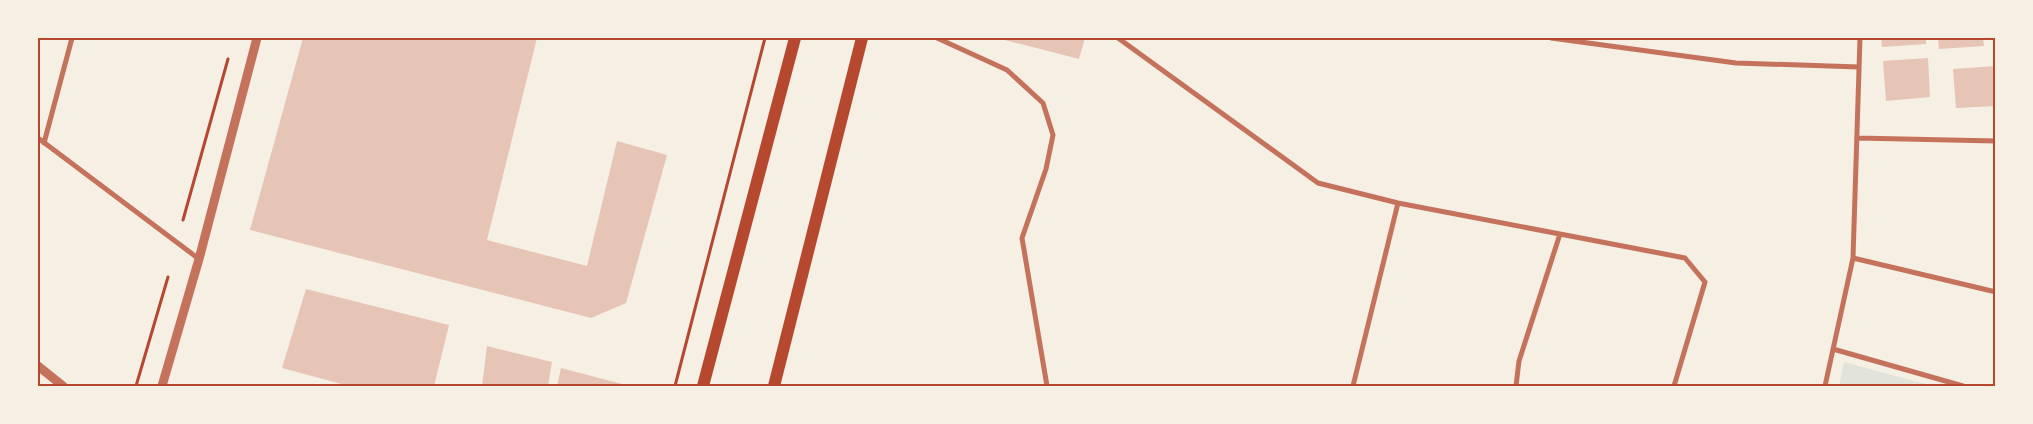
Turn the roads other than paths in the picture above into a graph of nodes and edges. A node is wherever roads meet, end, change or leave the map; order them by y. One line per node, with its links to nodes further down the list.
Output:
1 (72, 38): 13 (street)
2 (257, 38): 17 (street)
3 (795, 38): 23 (main road)
4 (862, 38): 24 (main road)
5 (937, 38): 25 (street)
6 (1118, 38): 14 (street)
7 (1551, 38): 9 (street)
8 (1860, 38): 9 (street)
9 (1859, 67): 11 (street)
10 (38, 138): 13 (street)
11 (1857, 138): 12 (street); 16 (street)
12 (1996, 141)
13 (44, 143): 17 (street)
14 (1398, 203): 15 (street); 26 (street)
15 (1560, 234): 27 (street); 28 (street)
16 (1853, 258): 18 (street); 19 (street)
17 (199, 260): 22 (street)
18 (1996, 292)
19 (1833, 348): 29 (street); 30 (street)
20 (38, 366): 21 (street)
21 (64, 386)
22 (162, 386)
23 (703, 386)
24 (774, 386)
25 (1047, 386)
26 (1353, 386)
27 (1516, 386)
28 (1674, 386)
29 (1825, 386)
30 (1963, 386)

